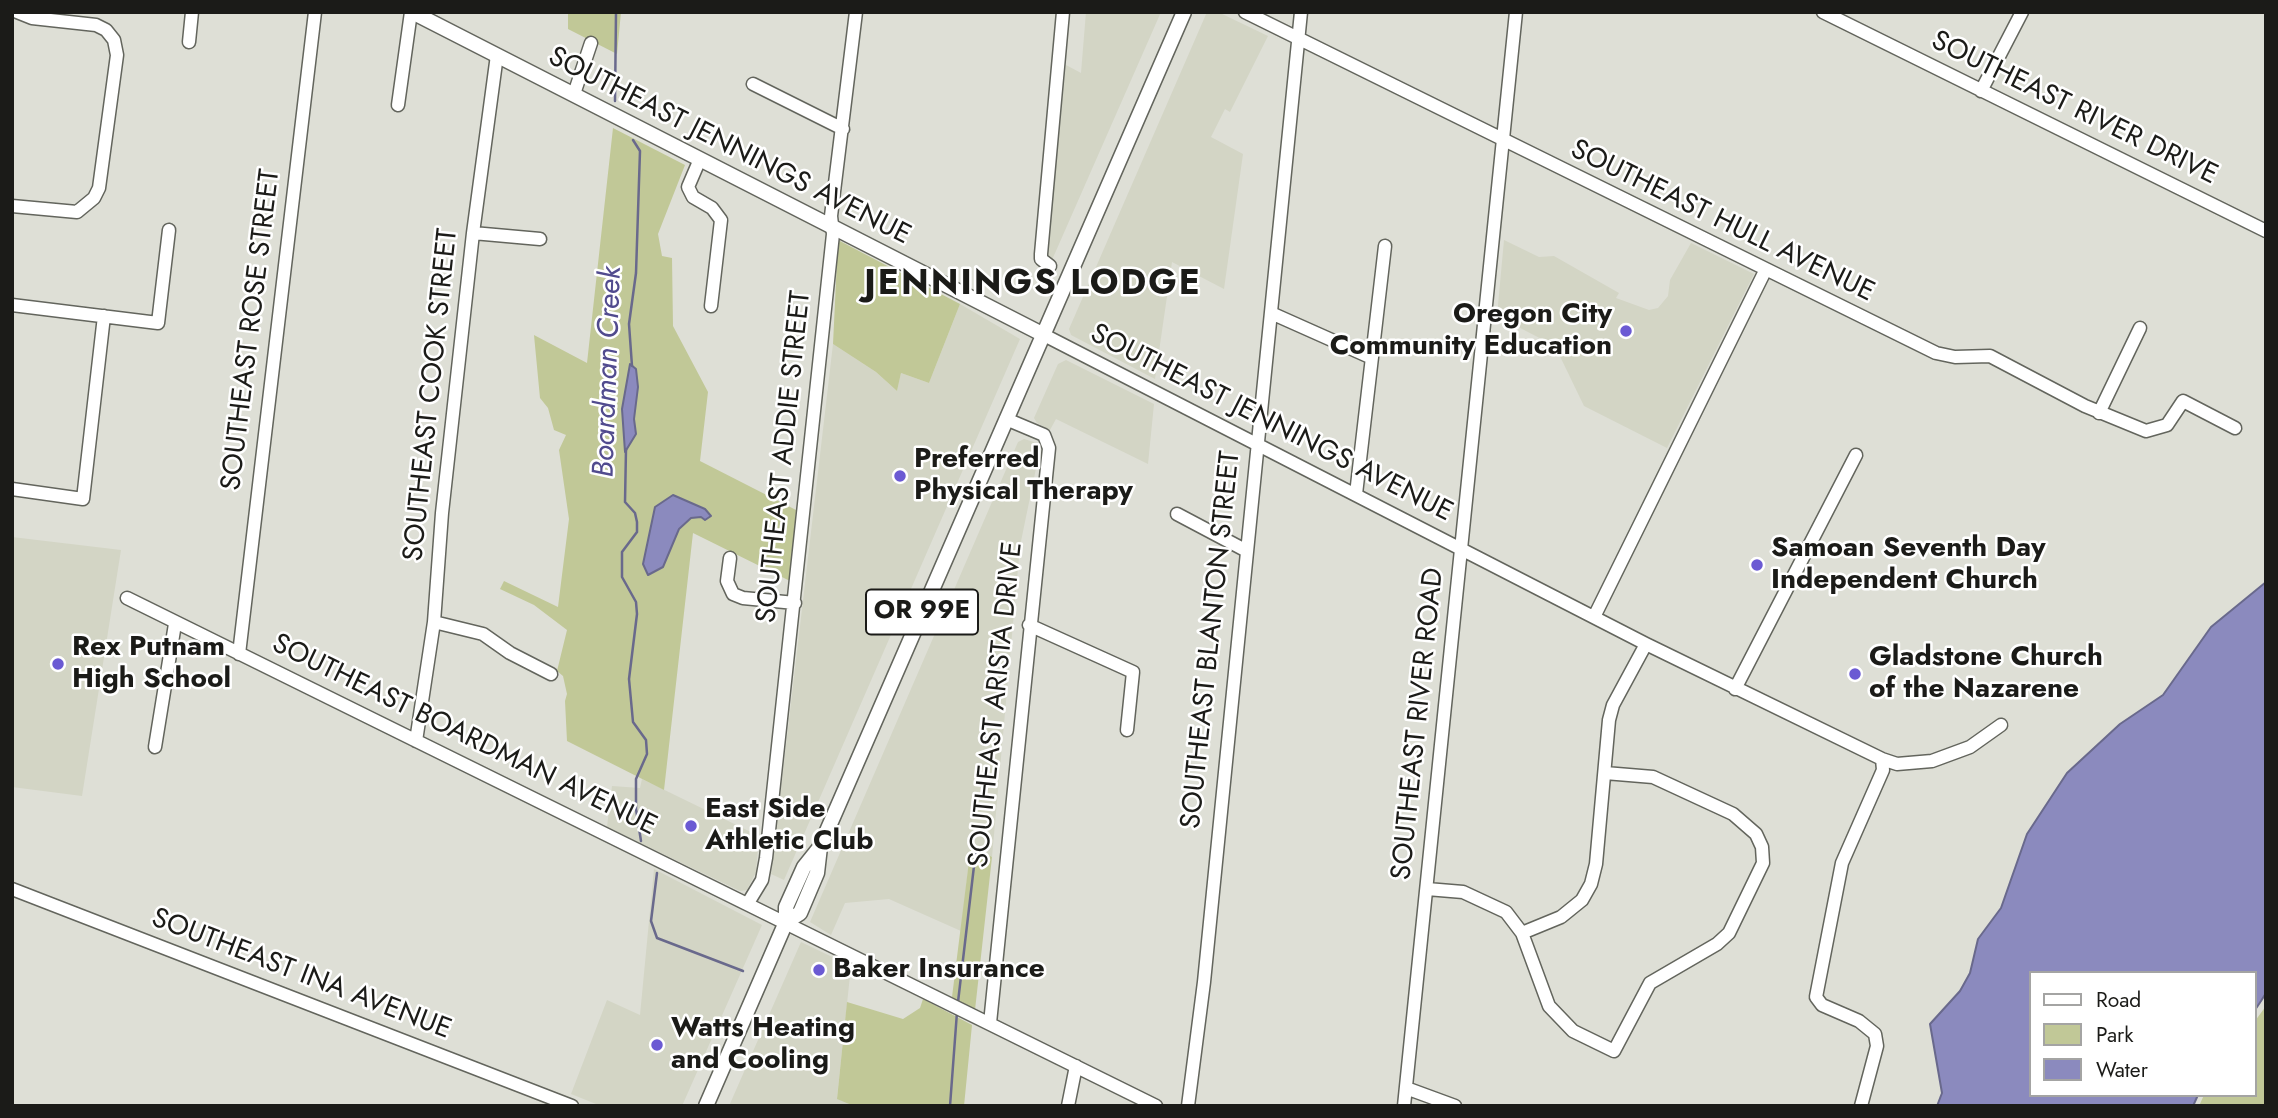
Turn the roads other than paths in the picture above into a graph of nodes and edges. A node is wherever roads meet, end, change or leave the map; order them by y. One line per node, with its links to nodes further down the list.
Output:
1 (17, 12): 25 (street)
2 (192, 12): 15 (street)
3 (315, 12): 59 (street, SOUTHEAST ROSE STREET)
4 (412, 12): 13 (main road, SOUTHEAST JENNINGS AVENUE); 21 (street)
5 (856, 12): 22 (street, SOUTHEAST ADDIE STREET)
6 (1063, 12): 32 (street)
7 (1184, 12): 39 (main road, OR 99E)
8 (1245, 12): 14 (street, SOUTHEAST HULL AVENUE)
9 (1301, 12): 14 (street, SOUTHEAST BLANTON STREET)
10 (1516, 12): 23 (street, SOUTHEAST RIVER ROAD)
11 (1823, 12): 19 (street, SOUTHEAST RIVER DRIVE)
12 (2022, 12): 19 (street)
13 (434, 17): 17 (main road, SOUTHEAST JENNINGS AVENUE)
14 (1298, 39): 23 (street, SOUTHEAST HULL AVENUE); 36 (street, SOUTHEAST BLANTON STREET)
15 (189, 42)
16 (591, 43): 20 (street)
17 (497, 55): 20 (main road, SOUTHEAST JENNINGS AVENUE); 29 (street, SOUTHEAST COOK STREET)
18 (753, 84): 22 (street)
19 (1981, 91): 28 (street, SOUTHEAST RIVER DRIVE)
20 (574, 94): 24 (main road, SOUTHEAST JENNINGS AVENUE)
21 (398, 105)
22 (843, 129): 26 (street, SOUTHEAST ADDIE STREET)
23 (1503, 140): 33 (street, SOUTHEAST HULL AVENUE); 49 (street, SOUTHEAST RIVER ROAD)
24 (700, 159): 26 (main road, SOUTHEAST JENNINGS AVENUE); 35 (street)
25 (12, 206)
26 (832, 226): 39 (main road, SOUTHEAST JENNINGS AVENUE); 53 (street, SOUTHEAST ADDIE STREET)
27 (169, 230): 37 (street)
28 (2266, 231)
29 (473, 233): 30 (street); 55 (street, SOUTHEAST COOK STREET)
30 (540, 239)
31 (1385, 246): 40 (street)
32 (1050, 266)
33 (1765, 271): 41 (street, SOUTHEAST HULL AVENUE); 54 (street)
34 (12, 305): 37 (street)
35 (712, 306)
36 (1271, 313): 40 (street); 44 (street, SOUTHEAST BLANTON STREET)
37 (104, 316): 46 (street)
38 (2140, 328): 41 (street)
39 (1044, 335): 42 (main road, OR 99E); 44 (street, SOUTHEAST JENNINGS AVENUE)
40 (1372, 358): 47 (street)
41 (2099, 413): 43 (street, SOUTHEAST HULL AVENUE)
42 (1006, 419): 57 (street, SOUTHEAST ARISTA DRIVE); 71 (main road, OR 99E)
43 (2235, 428)
44 (1255, 443): 47 (street, SOUTHEAST JENNINGS AVENUE); 50 (street, SOUTHEAST BLANTON STREET)
45 (1856, 455): 61 (street)
46 (12, 489)
47 (1356, 494): 49 (street, SOUTHEAST JENNINGS AVENUE)
48 (1177, 514): 50 (street)
49 (1461, 549): 54 (street, SOUTHEAST JENNINGS AVENUE); 69 (street, SOUTHEAST RIVER ROAD)
50 (1245, 550): 80 (street, SOUTHEAST BLANTON STREET)
51 (730, 558): 53 (street)
52 (127, 598): 56 (street, SOUTHEAST BOARDMAN AVENUE)
53 (795, 603): 70 (street, SOUTHEAST ADDIE STREET)
54 (1594, 617): 58 (street, SOUTHEAST JENNINGS AVENUE)
55 (434, 622): 60 (street); 64 (street, SOUTHEAST COOK STREET)
56 (174, 624): 59 (street, SOUTHEAST BOARDMAN AVENUE); 65 (street)
57 (1029, 625): 63 (street); 73 (street, SOUTHEAST ARISTA DRIVE)
58 (1646, 644): 61 (street, SOUTHEAST JENNINGS AVENUE); 67 (street)
59 (239, 654): 64 (street, SOUTHEAST BOARDMAN AVENUE)
60 (551, 674)
61 (1735, 688): 66 (street, SOUTHEAST JENNINGS AVENUE)
62 (2001, 725): 66 (street, SOUTHEAST JENNINGS AVENUE)
63 (1127, 730)
64 (416, 741): 70 (street, SOUTHEAST BOARDMAN AVENUE)
65 (155, 747)
66 (1882, 759): 83 (street)
67 (1605, 773): 72 (street); 72 (street)
68 (12, 889): 76 (street, SOUTHEAST INA AVENUE)
69 (1427, 889): 72 (street); 75 (street, SOUTHEAST RIVER ROAD)
70 (748, 903): 71 (street, SOUTHEAST BOARDMAN AVENUE)
71 (786, 922): 73 (street, SOUTHEAST BOARDMAN AVENUE); 77 (main road, OR 99E)
72 (1522, 933)
73 (990, 1023): 74 (street, SOUTHEAST BOARDMAN AVENUE)
74 (1076, 1066): 78 (street); 79 (street, SOUTHEAST BOARDMAN AVENUE)
75 (1406, 1088): 81 (street, SOUTHEAST RIVER ROAD); 82 (street)
76 (572, 1106)
77 (706, 1106)
78 (1068, 1106)
79 (1156, 1106)
80 (1188, 1106)
81 (1404, 1106)
82 (1455, 1106)
83 (1861, 1106)

